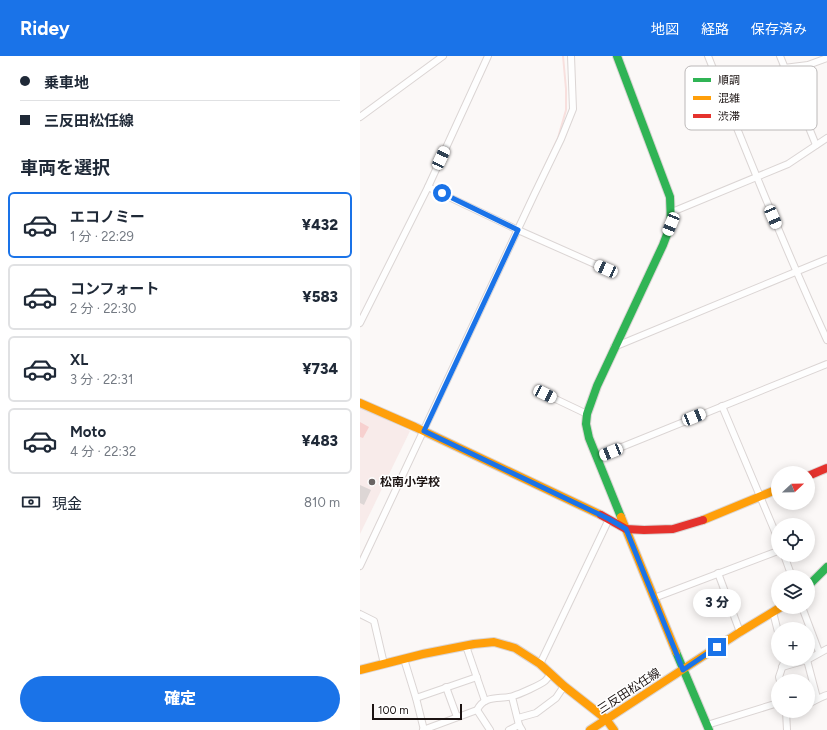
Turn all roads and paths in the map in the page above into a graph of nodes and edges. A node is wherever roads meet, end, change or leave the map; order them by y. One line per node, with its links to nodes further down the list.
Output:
1 (443, 56): 11 (street)
2 (488, 56): 17 (street)
3 (571, 56): 19 (street)
4 (617, 56): 18 (street)
5 (708, 56): 8 (street)
6 (780, 56): 9 (street)
7 (827, 58): 10 (street)
8 (712, 66)
9 (783, 66)
10 (800, 66)
11 (360, 117)
12 (737, 130): 16 (street)
13 (810, 130): 15 (street)
14 (827, 138): 15 (street)
15 (816, 145): 16 (street)
16 (756, 177): 18 (street); 22 (street)
17 (428, 187): 19 (street); 23 (street)
18 (672, 212): 25 (street)
19 (515, 229): 21 (street); 31 (street)
20 (827, 259): 22 (street)
21 (606, 269)
22 (796, 272): 24 (street); 25 (street)
23 (360, 323)
24 (827, 340)
25 (614, 347): 30 (street)
26 (827, 364): 29 (street)
27 (545, 394): 30 (street)
28 (360, 403): 31 (street)
29 (722, 406): 32 (street); 36 (street)
30 (587, 414): 32 (street)
31 (424, 431): 37 (street); 41 (street)
32 (597, 457): 39 (street)
33 (827, 468): 34 (street)
34 (815, 473)
35 (771, 492): 36 (street)
36 (760, 496): 38 (street); 39 (street)
37 (609, 519): 39 (street); 56 (street)
38 (771, 522)
39 (626, 529): 45 (street)
40 (771, 554): 43 (street)
41 (360, 566)
42 (827, 568): 44 (street)
43 (718, 573): 45 (street); 49 (street)
44 (815, 579)
45 (654, 598): 60 (street)
46 (771, 613): 49 (street, 三反田松任線)
47 (360, 614): 55 (street)
48 (805, 614): 52 (street)
49 (740, 632): 60 (street, 三反田松任線)
50 (466, 646): 54 (street); 56 (street); 63 (street)
51 (827, 649): 52 (street)
52 (819, 652): 53 (street)
53 (815, 655)
54 (404, 659): 55 (street); 68 (street)
55 (384, 664): 59 (street)
56 (540, 664): 61 (street)
57 (782, 666): 62 (street)
58 (809, 666): 69 (street)
59 (360, 670)
60 (683, 670): 77 (street, 三反田松任線); 80 (street)
61 (551, 674): 64 (street); 67 (street)
62 (780, 674)
63 (477, 677): 65 (street); 70 (street)
64 (564, 686): 75 (street); 77 (street)
65 (446, 687): 68 (street); 74 (street)
66 (827, 694): 69 (street)
67 (512, 696): 70 (street); 75 (street)
68 (416, 698): 81 (street)
69 (817, 698): 71 (street)
70 (485, 701): 73 (street)
71 (815, 701)
72 (771, 706): 80 (street)
73 (477, 710): 74 (street); 82 (street)
74 (457, 717): 78 (street)
75 (518, 718): 79 (street)
76 (788, 718): 86 (street)
77 (606, 720): 84 (street, 三反田松任線); 85 (street)
78 (436, 728): 81 (street)
79 (521, 728): 83 (street)
80 (708, 728)
81 (423, 730)
82 (490, 730)
83 (509, 730)
84 (590, 730)
85 (614, 730)
86 (787, 730)

